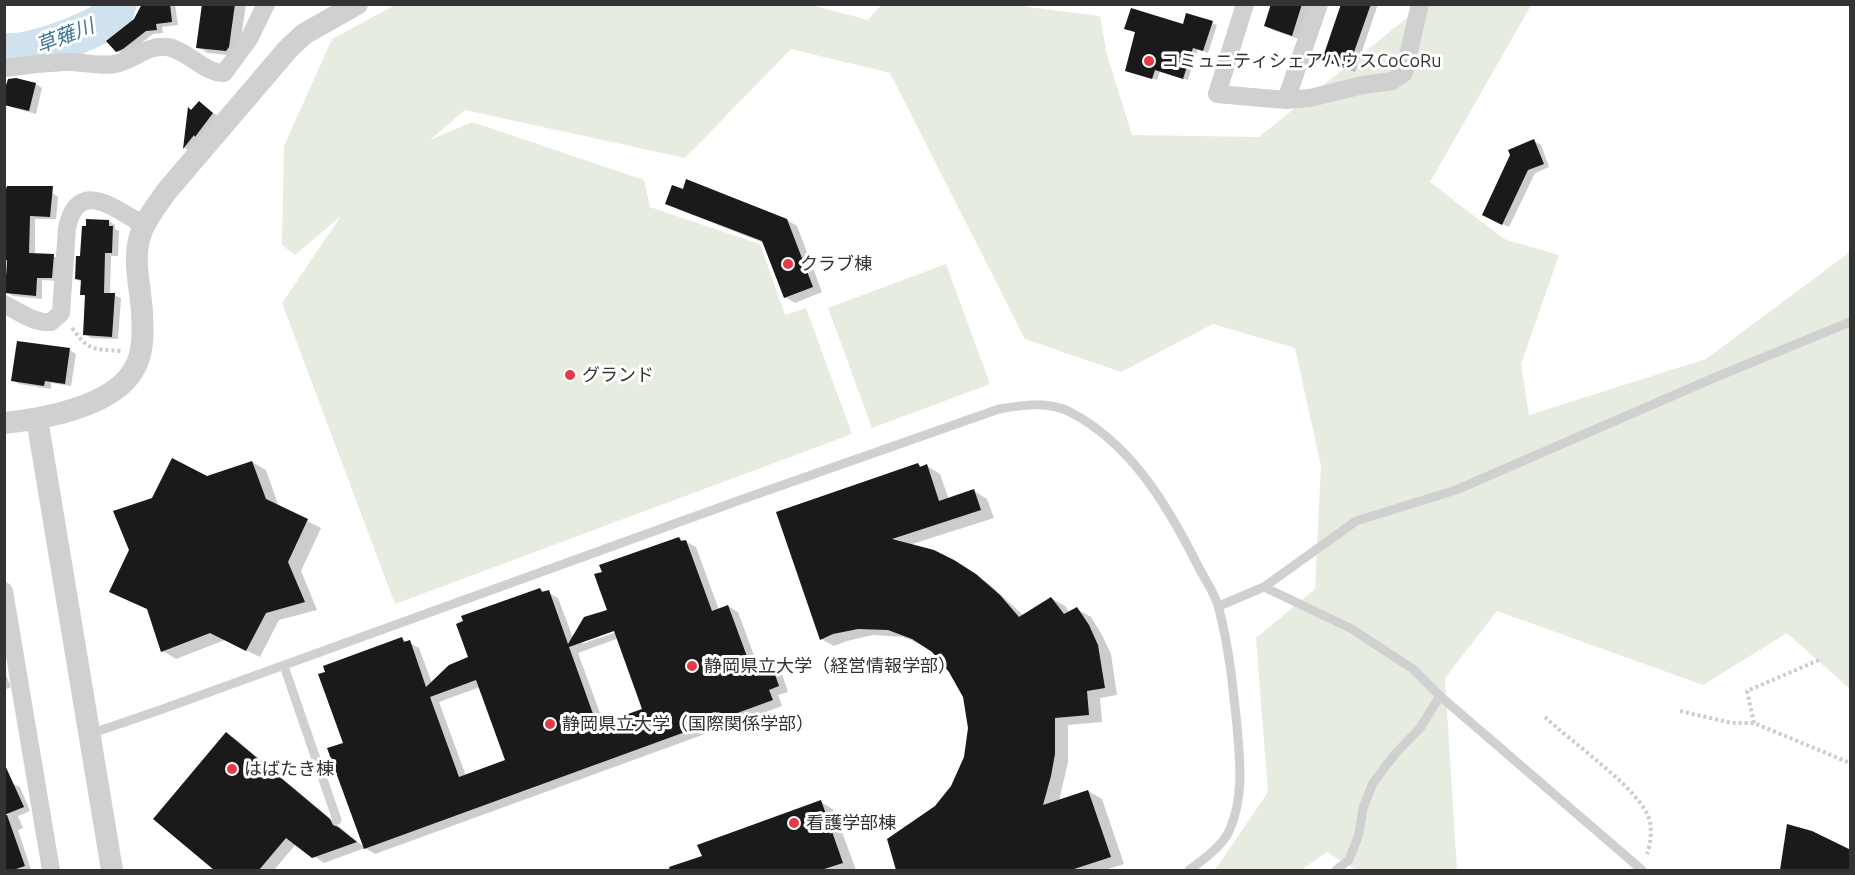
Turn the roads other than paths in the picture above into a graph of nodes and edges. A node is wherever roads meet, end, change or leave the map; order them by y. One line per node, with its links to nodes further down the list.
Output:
1 (266, 4): 6 (street)
2 (357, 4): 8 (street)
3 (1245, 4): 7 (street)
4 (1319, 4): 7 (street)
5 (1420, 4): 7 (street)
6 (4, 68)
7 (1286, 100)
8 (144, 225): 9 (street); 11 (street)
9 (4, 304)
10 (1851, 322): 13 (lane)
11 (37, 419): 12 (street); 18 (street)
12 (4, 423)
13 (1264, 587): 15 (lane); 17 (lane)
14 (4, 591): 21 (street)
15 (1219, 606): 16 (lane); 23 (lane)
16 (284, 666): 18 (lane); 19 (lane)
17 (1440, 696): 20 (lane); 24 (lane)
18 (88, 734): 22 (street)
19 (337, 820)
20 (1640, 869)
21 (51, 870)
22 (112, 870)
23 (1189, 870)
24 (1336, 870)

